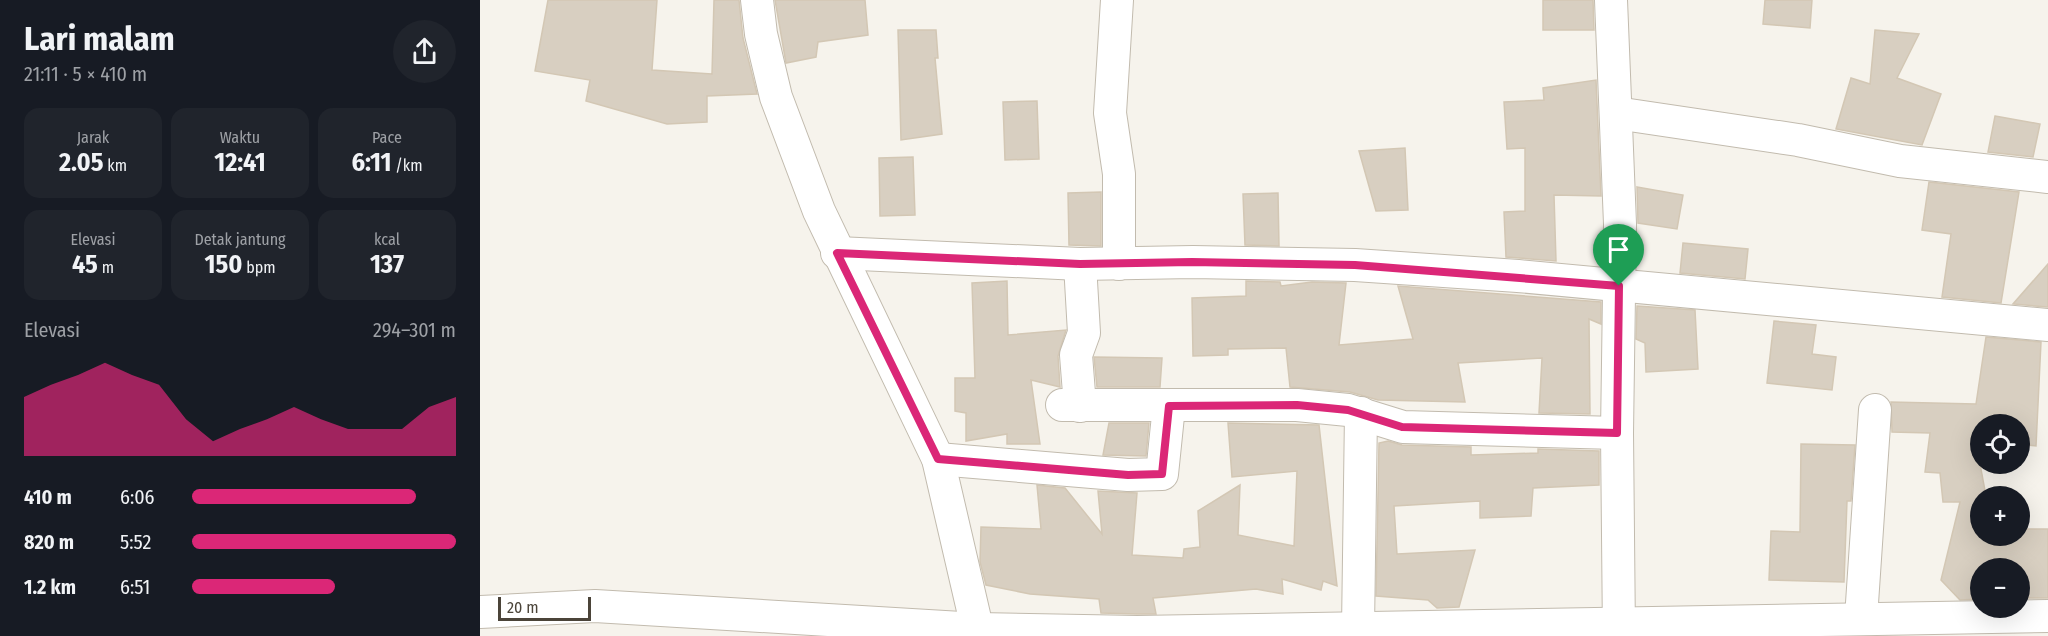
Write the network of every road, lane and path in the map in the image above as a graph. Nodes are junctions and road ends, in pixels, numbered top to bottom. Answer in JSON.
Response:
{"nodes":[{"id":1,"x":757,"y":0,"type":"edge"},
{"id":2,"x":1117,"y":0,"type":"edge"},
{"id":3,"x":1611,"y":0,"type":"edge"},
{"id":4,"x":1616,"y":113,"type":"junction"},
{"id":5,"x":2048,"y":177,"type":"edge"},
{"id":6,"x":837,"y":253,"type":"junction"},
{"id":7,"x":1080,"y":264,"type":"junction"},
{"id":8,"x":1119,"y":264,"type":"junction"},
{"id":9,"x":1619,"y":286,"type":"junction"},
{"id":10,"x":2048,"y":325,"type":"edge"},
{"id":11,"x":1169,"y":406,"type":"junction"},
{"id":12,"x":1875,"y":410,"type":"dead end"},
{"id":13,"x":1361,"y":413,"type":"junction"},
{"id":14,"x":1617,"y":433,"type":"junction"},
{"id":15,"x":938,"y":459,"type":"junction"},
{"id":16,"x":480,"y":612,"type":"edge"},
{"id":17,"x":2048,"y":616,"type":"edge"},
{"id":18,"x":1861,"y":618,"type":"junction"},
{"id":19,"x":1358,"y":629,"type":"junction"},
{"id":20,"x":1619,"y":630,"type":"edge"},
{"id":21,"x":1485,"y":631,"type":"edge"},
{"id":22,"x":978,"y":632,"type":"edge"}],
"edges":[{"from":1,"to":6,"type":"street"},
{"from":2,"to":8,"type":"street"},
{"from":3,"to":4,"type":"street"},
{"from":4,"to":5,"type":"street"},
{"from":4,"to":9,"type":"street"},
{"from":6,"to":7,"type":"street"},
{"from":6,"to":15,"type":"street"},
{"from":7,"to":8,"type":"street"},
{"from":7,"to":11,"type":"street"},
{"from":8,"to":9,"type":"street"},
{"from":9,"to":10,"type":"street"},
{"from":9,"to":14,"type":"street"},
{"from":11,"to":13,"type":"street"},
{"from":11,"to":15,"type":"street"},
{"from":12,"to":18,"type":"street"},
{"from":13,"to":14,"type":"street"},
{"from":13,"to":19,"type":"street"},
{"from":14,"to":20,"type":"street"},
{"from":15,"to":22,"type":"street"},
{"from":16,"to":22,"type":"street"},
{"from":17,"to":18,"type":"street"},
{"from":18,"to":20,"type":"street"},
{"from":19,"to":21,"type":"street"},
{"from":19,"to":22,"type":"street"},
{"from":20,"to":21,"type":"street"}]}
